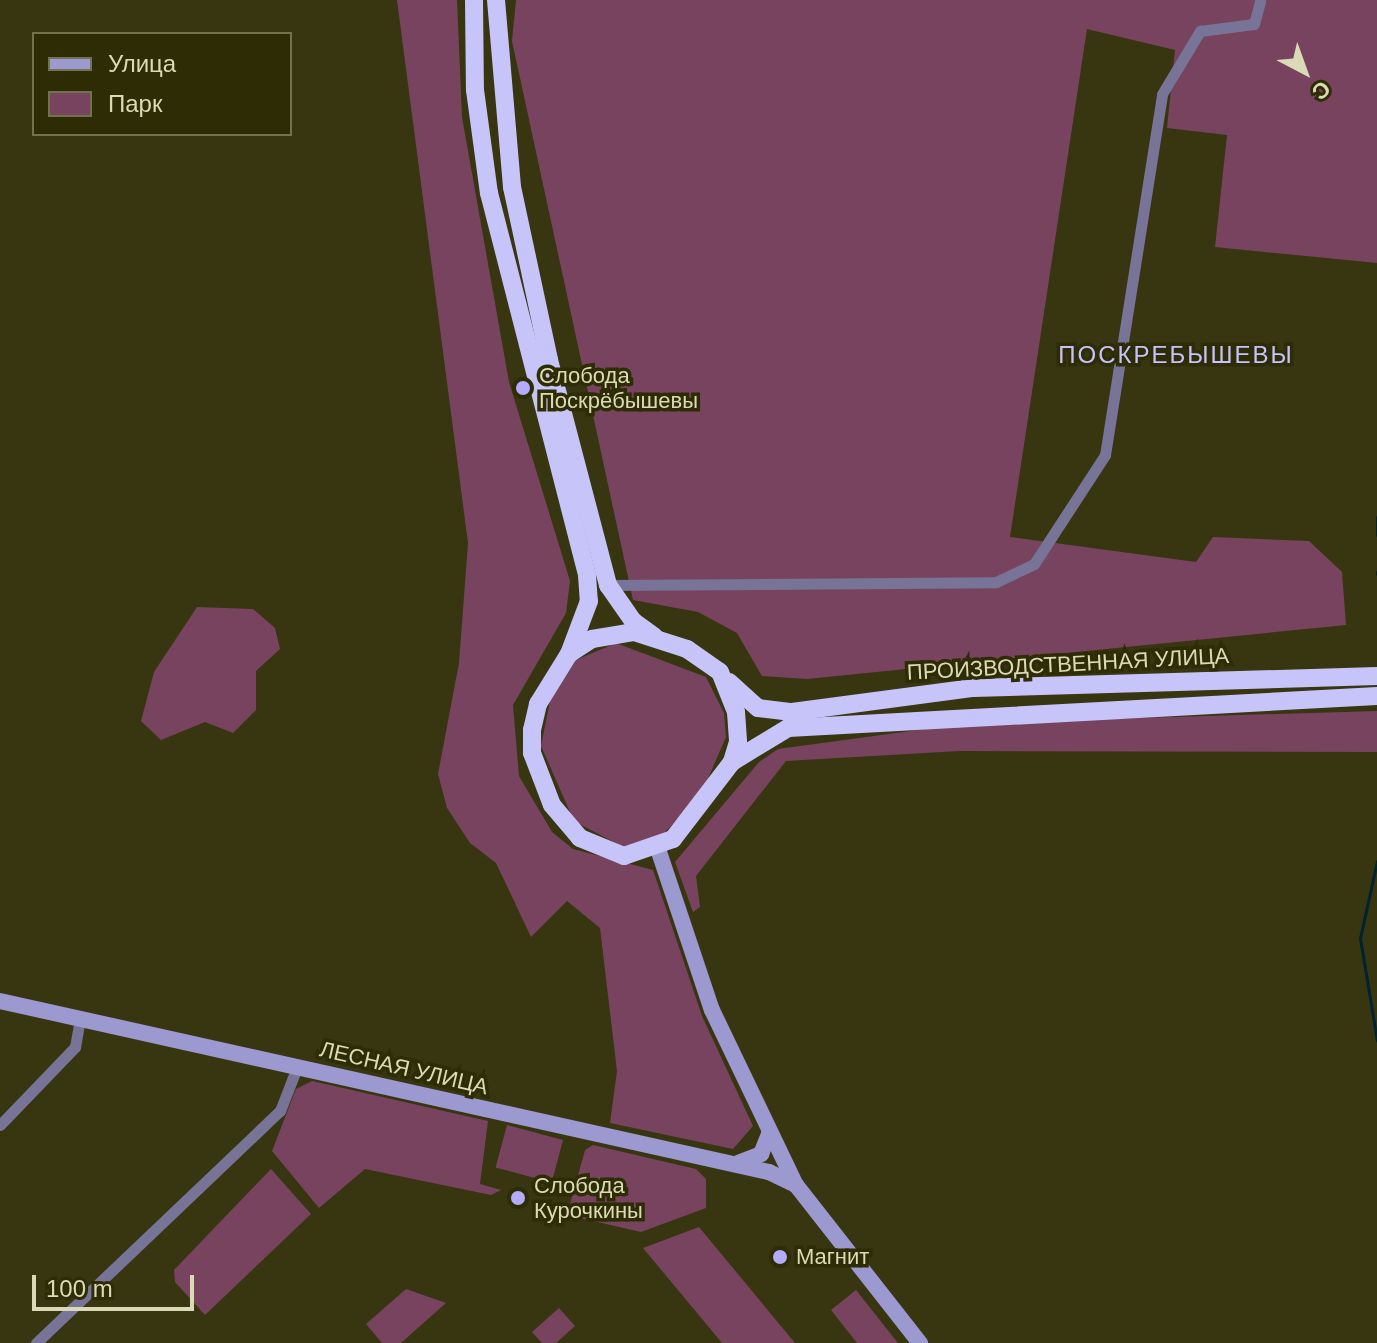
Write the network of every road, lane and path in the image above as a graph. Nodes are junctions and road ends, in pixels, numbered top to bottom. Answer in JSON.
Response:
{"nodes":[{"id":1,"x":474,"y":0,"type":"edge"},
{"id":2,"x":496,"y":0,"type":"edge"},
{"id":3,"x":1260,"y":1,"type":"edge"},
{"id":4,"x":608,"y":585,"type":"junction"},
{"id":5,"x":654,"y":636,"type":"junction"},
{"id":6,"x":569,"y":654,"type":"junction"},
{"id":7,"x":1377,"y":676,"type":"edge"},
{"id":8,"x":727,"y":680,"type":"junction"},
{"id":9,"x":1377,"y":696,"type":"edge"},
{"id":10,"x":732,"y":762,"type":"junction"},
{"id":11,"x":658,"y":849,"type":"junction"},
{"id":12,"x":0,"y":1001,"type":"edge"},
{"id":13,"x":80,"y":1020,"type":"junction"},
{"id":14,"x":297,"y":1067,"type":"junction"},
{"id":15,"x":0,"y":1125,"type":"edge"},
{"id":16,"x":769,"y":1134,"type":"junction"},
{"id":17,"x":732,"y":1164,"type":"junction"},
{"id":18,"x":796,"y":1185,"type":"junction"},
{"id":19,"x":36,"y":1343,"type":"edge"},
{"id":20,"x":920,"y":1343,"type":"edge"}],
"edges":[{"from":1,"to":6,"type":"highway"},
{"from":2,"to":4,"type":"highway"},
{"from":3,"to":4,"type":"street"},
{"from":4,"to":5,"type":"highway"},
{"from":5,"to":6,"type":"highway"},
{"from":5,"to":8,"type":"highway"},
{"from":6,"to":11,"type":"highway"},
{"from":7,"to":8,"type":"highway","name":"ПРОИЗВОДСТВЕННАЯ УЛИЦА"},
{"from":8,"to":10,"type":"highway"},
{"from":9,"to":10,"type":"highway","name":"ПРОИЗВОДСТВЕННАЯ УЛИЦА"},
{"from":10,"to":11,"type":"highway"},
{"from":11,"to":16,"type":"main road"},
{"from":12,"to":13,"type":"main road","name":"ЛЕСНАЯ УЛИЦА"},
{"from":13,"to":14,"type":"main road","name":"ЛЕСНАЯ УЛИЦА"},
{"from":13,"to":15,"type":"street"},
{"from":14,"to":17,"type":"main road","name":"ЛЕСНАЯ УЛИЦА"},
{"from":14,"to":19,"type":"street"},
{"from":16,"to":17,"type":"main road"},
{"from":16,"to":18,"type":"main road"},
{"from":17,"to":18,"type":"main road","name":"ЛЕСНАЯ УЛИЦА"},
{"from":18,"to":20,"type":"main road"}]}
